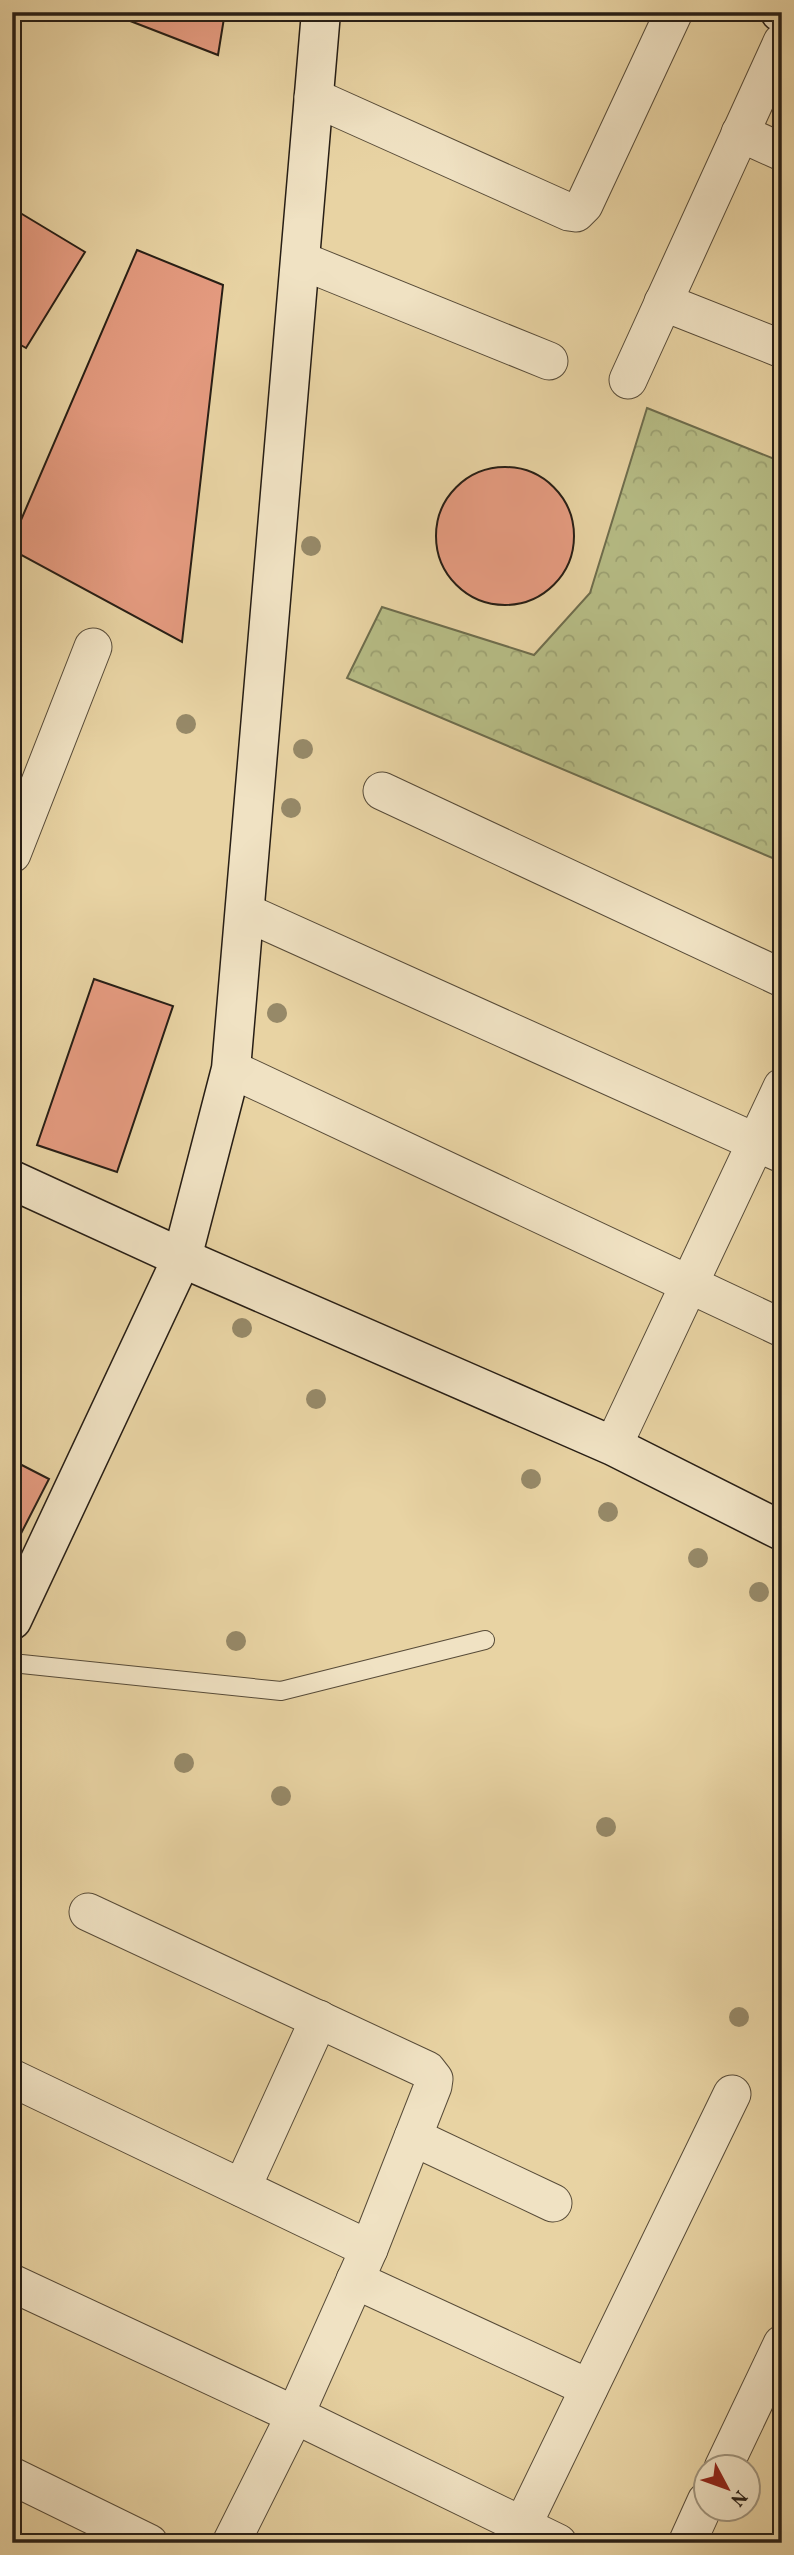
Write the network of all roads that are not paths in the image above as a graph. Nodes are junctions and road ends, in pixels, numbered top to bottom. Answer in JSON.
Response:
{"nodes":[{"id":1,"x":321,"y":12,"type":"edge"},
{"id":2,"x":674,"y":12,"type":"edge"},
{"id":3,"x":782,"y":42,"type":"edge"},
{"id":4,"x":313,"y":97,"type":"junction"},
{"id":5,"x":740,"y":133,"type":"junction"},
{"id":6,"x":782,"y":152,"type":"edge"},
{"id":7,"x":300,"y":260,"type":"junction"},
{"id":8,"x":663,"y":302,"type":"junction"},
{"id":9,"x":782,"y":349,"type":"edge"},
{"id":10,"x":549,"y":361,"type":"dead end"},
{"id":11,"x":628,"y":380,"type":"dead end"},
{"id":12,"x":93,"y":647,"type":"dead end"},
{"id":13,"x":382,"y":792,"type":"dead end"},
{"id":14,"x":12,"y":854,"type":"edge"},
{"id":15,"x":245,"y":912,"type":"junction"},
{"id":16,"x":782,"y":978,"type":"edge"},
{"id":17,"x":231,"y":1069,"type":"junction"},
{"id":18,"x":782,"y":1087,"type":"edge"},
{"id":19,"x":769,"y":1148,"type":"edge"},
{"id":20,"x":12,"y":1180,"type":"edge"},
{"id":21,"x":182,"y":1258,"type":"junction"},
{"id":22,"x":689,"y":1283,"type":"junction"},
{"id":23,"x":782,"y":1328,"type":"edge"},
{"id":24,"x":612,"y":1446,"type":"junction"},
{"id":25,"x":782,"y":1531,"type":"edge"},
{"id":26,"x":12,"y":1620,"type":"edge"},
{"id":27,"x":485,"y":1640,"type":"dead end"},
{"id":28,"x":12,"y":1663,"type":"edge"},
{"id":29,"x":88,"y":1912,"type":"dead end"},
{"id":30,"x":318,"y":2019,"type":"junction"},
{"id":31,"x":12,"y":2078,"type":"edge"},
{"id":32,"x":732,"y":2094,"type":"dead end"},
{"id":33,"x":413,"y":2137,"type":"junction"},
{"id":34,"x":242,"y":2188,"type":"junction"},
{"id":35,"x":553,"y":2203,"type":"dead end"},
{"id":36,"x":362,"y":2265,"type":"junction"},
{"id":37,"x":12,"y":2283,"type":"edge"},
{"id":38,"x":782,"y":2344,"type":"edge"},
{"id":39,"x":590,"y":2388,"type":"junction"},
{"id":40,"x":295,"y":2415,"type":"junction"},
{"id":41,"x":730,"y":2454,"type":"edge"},
{"id":42,"x":12,"y":2476,"type":"edge"},
{"id":43,"x":696,"y":2524,"type":"edge"},
{"id":44,"x":519,"y":2534,"type":"edge"},
{"id":45,"x":149,"y":2543,"type":"edge"},
{"id":46,"x":231,"y":2543,"type":"edge"},
{"id":47,"x":558,"y":2543,"type":"edge"},
{"id":48,"x":687,"y":2543,"type":"edge"}],
"edges":[{"from":1,"to":4,"type":"street"},
{"from":2,"to":4,"type":"street"},
{"from":3,"to":5,"type":"street"},
{"from":4,"to":7,"type":"street"},
{"from":5,"to":6,"type":"street"},
{"from":5,"to":8,"type":"street"},
{"from":7,"to":10,"type":"street"},
{"from":7,"to":15,"type":"street"},
{"from":8,"to":9,"type":"street"},
{"from":8,"to":11,"type":"street"},
{"from":12,"to":14,"type":"street"},
{"from":13,"to":16,"type":"street"},
{"from":15,"to":17,"type":"street"},
{"from":15,"to":19,"type":"street"},
{"from":17,"to":21,"type":"street"},
{"from":17,"to":22,"type":"street"},
{"from":18,"to":19,"type":"street"},
{"from":19,"to":22,"type":"street"},
{"from":20,"to":21,"type":"street"},
{"from":21,"to":24,"type":"street"},
{"from":21,"to":26,"type":"street"},
{"from":22,"to":23,"type":"street"},
{"from":22,"to":24,"type":"street"},
{"from":24,"to":25,"type":"street"},
{"from":27,"to":28,"type":"lane"},
{"from":29,"to":30,"type":"street"},
{"from":30,"to":33,"type":"street"},
{"from":30,"to":34,"type":"street"},
{"from":31,"to":34,"type":"street"},
{"from":32,"to":39,"type":"street"},
{"from":33,"to":35,"type":"street"},
{"from":33,"to":36,"type":"street"},
{"from":34,"to":36,"type":"street"},
{"from":36,"to":39,"type":"street"},
{"from":36,"to":40,"type":"street"},
{"from":37,"to":40,"type":"street"},
{"from":38,"to":41,"type":"street"},
{"from":39,"to":44,"type":"street"},
{"from":40,"to":44,"type":"street"},
{"from":40,"to":46,"type":"street"},
{"from":42,"to":45,"type":"street"},
{"from":43,"to":48,"type":"street"},
{"from":44,"to":47,"type":"street"}]}
